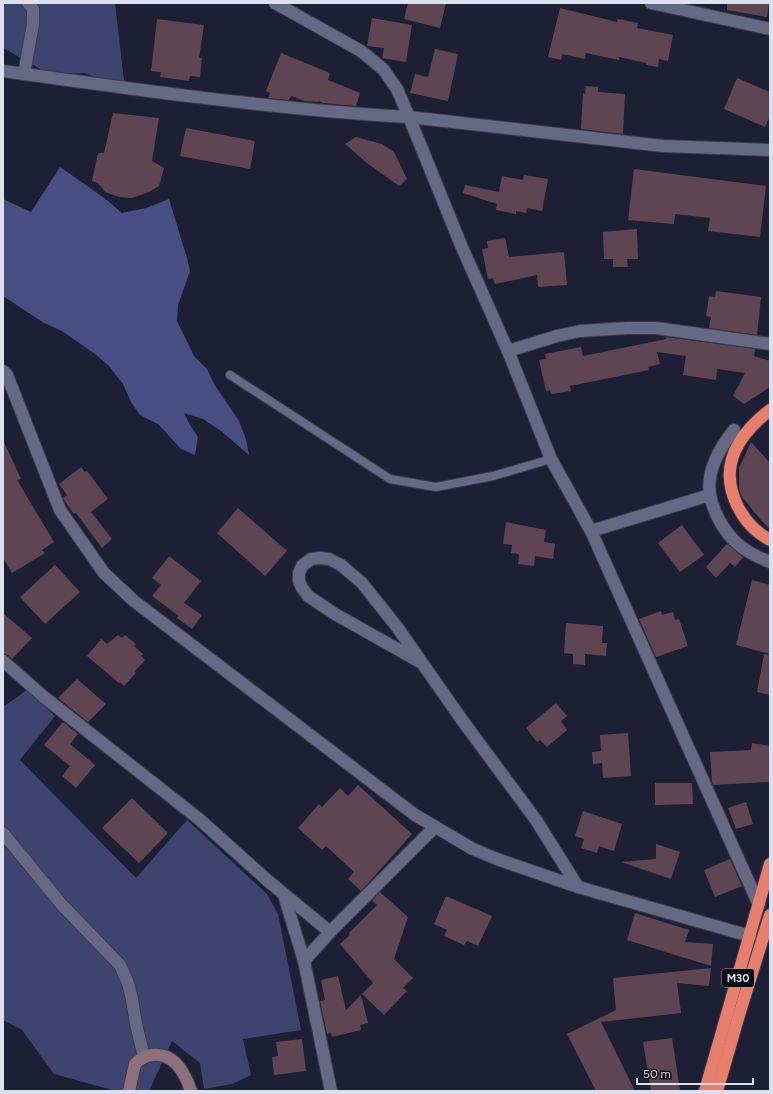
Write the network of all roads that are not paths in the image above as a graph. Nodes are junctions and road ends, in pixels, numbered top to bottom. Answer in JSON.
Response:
{"nodes":[{"id":1,"x":28,"y":3,"type":"edge"},
{"id":2,"x":275,"y":3,"type":"edge"},
{"id":3,"x":651,"y":3,"type":"edge"},
{"id":4,"x":770,"y":29,"type":"edge"},
{"id":5,"x":3,"y":71,"type":"edge"},
{"id":6,"x":24,"y":74,"type":"junction"},
{"id":7,"x":410,"y":117,"type":"junction"},
{"id":8,"x":770,"y":150,"type":"edge"},
{"id":9,"x":770,"y":344,"type":"edge"},
{"id":10,"x":508,"y":351,"type":"junction"},
{"id":11,"x":3,"y":371,"type":"edge"},
{"id":12,"x":230,"y":375,"type":"dead end"},
{"id":13,"x":770,"y":410,"type":"edge"},
{"id":14,"x":734,"y":430,"type":"dead end"},
{"id":15,"x":552,"y":459,"type":"junction"},
{"id":16,"x":710,"y":495,"type":"junction"},
{"id":17,"x":590,"y":531,"type":"junction"},
{"id":18,"x":770,"y":540,"type":"edge"},
{"id":19,"x":770,"y":562,"type":"edge"},
{"id":20,"x":3,"y":660,"type":"edge"},
{"id":21,"x":422,"y":663,"type":"junction"},
{"id":22,"x":435,"y":827,"type":"junction"},
{"id":23,"x":3,"y":833,"type":"edge"},
{"id":24,"x":770,"y":864,"type":"edge"},
{"id":25,"x":578,"y":887,"type":"junction"},
{"id":26,"x":284,"y":895,"type":"junction"},
{"id":27,"x":759,"y":905,"type":"junction"},
{"id":28,"x":770,"y":915,"type":"edge"},
{"id":29,"x":330,"y":932,"type":"junction"},
{"id":30,"x":750,"y":936,"type":"junction"},
{"id":31,"x":304,"y":961,"type":"junction"},
{"id":32,"x":144,"y":1057,"type":"junction"},
{"id":33,"x":129,"y":1091,"type":"edge"},
{"id":34,"x":191,"y":1091,"type":"edge"},
{"id":35,"x":331,"y":1091,"type":"edge"},
{"id":36,"x":705,"y":1091,"type":"edge"},
{"id":37,"x":717,"y":1091,"type":"edge"}],
"edges":[{"from":1,"to":6,"type":"street"},
{"from":2,"to":7,"type":"street"},
{"from":3,"to":4,"type":"street"},
{"from":5,"to":6,"type":"street"},
{"from":6,"to":7,"type":"street"},
{"from":7,"to":8,"type":"street"},
{"from":7,"to":10,"type":"street"},
{"from":9,"to":10,"type":"street"},
{"from":10,"to":15,"type":"street"},
{"from":11,"to":22,"type":"street"},
{"from":12,"to":15,"type":"lane"},
{"from":13,"to":18,"type":"highway"},
{"from":14,"to":16,"type":"street"},
{"from":15,"to":17,"type":"street"},
{"from":16,"to":17,"type":"street"},
{"from":16,"to":19,"type":"street"},
{"from":17,"to":27,"type":"street"},
{"from":20,"to":26,"type":"street"},
{"from":21,"to":21,"type":"street"},
{"from":21,"to":25,"type":"street"},
{"from":22,"to":25,"type":"street"},
{"from":22,"to":29,"type":"street"},
{"from":23,"to":32,"type":"street"},
{"from":24,"to":27,"type":"highway","number":"M30"},
{"from":25,"to":30,"type":"street"},
{"from":26,"to":29,"type":"street"},
{"from":26,"to":31,"type":"street"},
{"from":27,"to":30,"type":"highway","number":"M30"},
{"from":28,"to":37,"type":"highway","number":"M30"},
{"from":29,"to":31,"type":"street"},
{"from":30,"to":36,"type":"highway","number":"M30"},
{"from":31,"to":35,"type":"street"},
{"from":32,"to":33,"type":"street"},
{"from":32,"to":34,"type":"street"}]}
